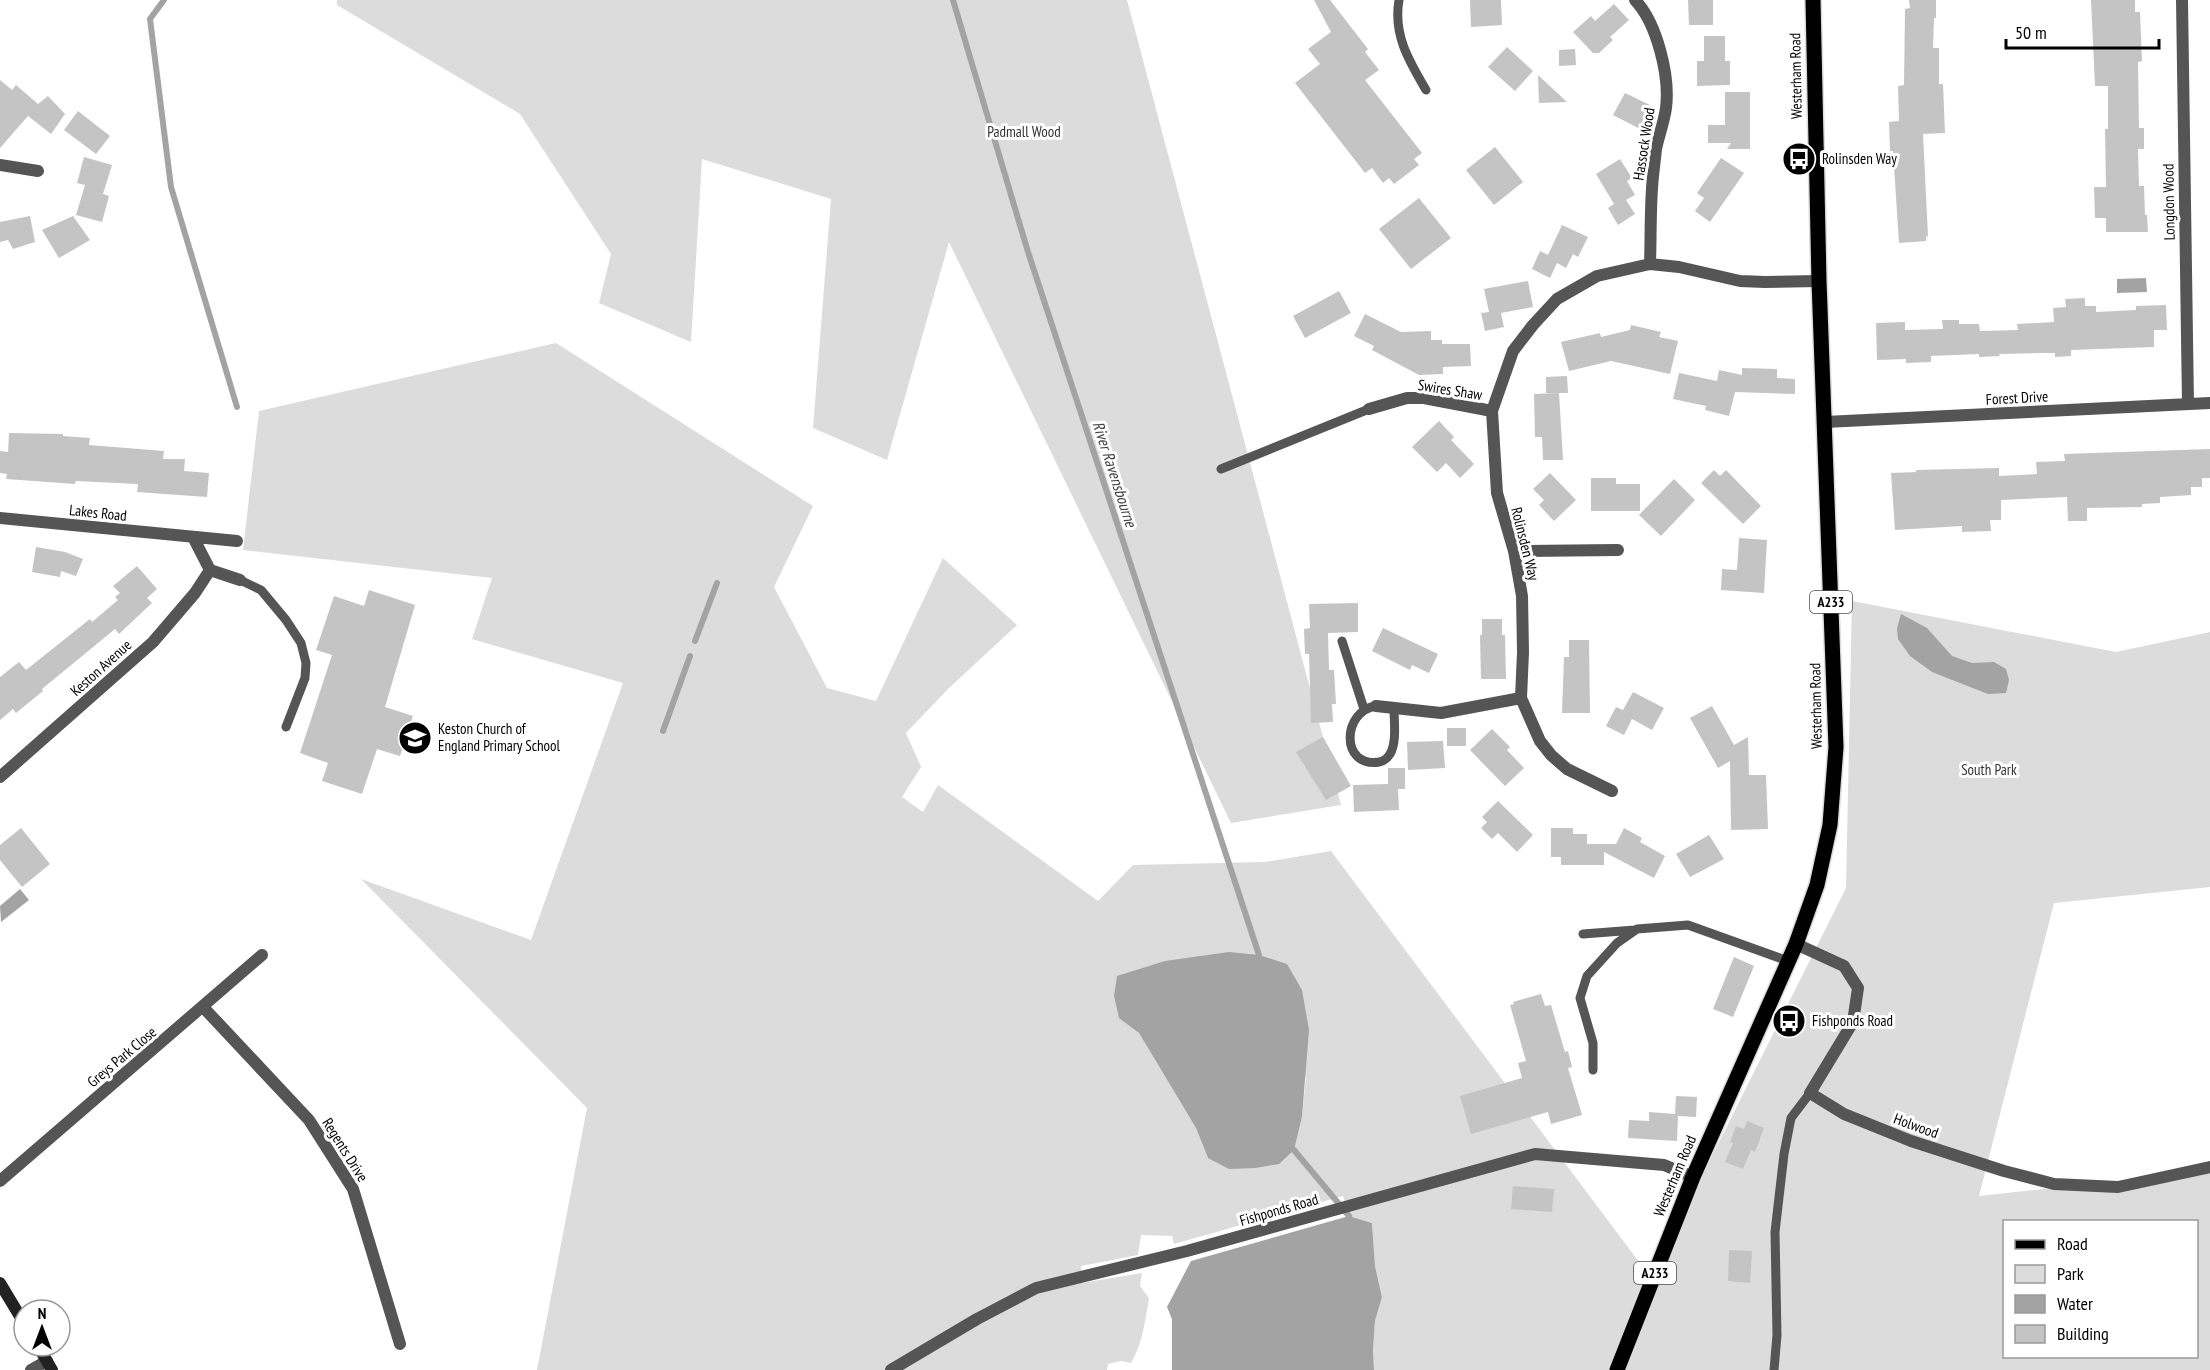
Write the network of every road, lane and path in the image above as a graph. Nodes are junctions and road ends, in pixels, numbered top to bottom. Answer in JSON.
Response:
{"nodes":[{"id":1,"x":1399,"y":0,"type":"edge"},
{"id":2,"x":1635,"y":0,"type":"edge"},
{"id":3,"x":1813,"y":0,"type":"edge"},
{"id":4,"x":2182,"y":0,"type":"edge"},
{"id":5,"x":1426,"y":90,"type":"dead end"},
{"id":6,"x":0,"y":165,"type":"edge"},
{"id":7,"x":38,"y":171,"type":"dead end"},
{"id":8,"x":1650,"y":264,"type":"junction"},
{"id":9,"x":1819,"y":281,"type":"junction"},
{"id":10,"x":2210,"y":403,"type":"edge"},
{"id":11,"x":2188,"y":404,"type":"junction"},
{"id":12,"x":1369,"y":410,"type":"joint"},
{"id":13,"x":1492,"y":411,"type":"junction"},
{"id":14,"x":1825,"y":422,"type":"junction"},
{"id":15,"x":1221,"y":469,"type":"dead end"},
{"id":16,"x":0,"y":518,"type":"edge"},
{"id":17,"x":193,"y":537,"type":"junction"},
{"id":18,"x":237,"y":541,"type":"dead end"},
{"id":19,"x":1618,"y":550,"type":"dead end"},
{"id":20,"x":1514,"y":551,"type":"junction"},
{"id":21,"x":210,"y":570,"type":"junction"},
{"id":22,"x":240,"y":580,"type":"joint"},
{"id":23,"x":1342,"y":641,"type":"dead end"},
{"id":24,"x":1521,"y":698,"type":"junction"},
{"id":25,"x":1370,"y":707,"type":"junction"},
{"id":26,"x":1394,"y":708,"type":"junction"},
{"id":27,"x":286,"y":727,"type":"dead end"},
{"id":28,"x":0,"y":777,"type":"edge"},
{"id":29,"x":1612,"y":791,"type":"dead end"},
{"id":30,"x":1637,"y":929,"type":"junction"},
{"id":31,"x":1583,"y":934,"type":"dead end"},
{"id":32,"x":1796,"y":944,"type":"junction"},
{"id":33,"x":262,"y":955,"type":"dead end"},
{"id":34,"x":1788,"y":960,"type":"junction"},
{"id":35,"x":203,"y":1007,"type":"junction"},
{"id":36,"x":1593,"y":1070,"type":"dead end"},
{"id":37,"x":1810,"y":1093,"type":"junction"},
{"id":38,"x":2210,"y":1167,"type":"edge"},
{"id":39,"x":1693,"y":1177,"type":"junction"},
{"id":40,"x":0,"y":1181,"type":"edge"},
{"id":41,"x":0,"y":1283,"type":"edge"},
{"id":42,"x":12,"y":1303,"type":"edge"},
{"id":43,"x":400,"y":1344,"type":"dead end"},
{"id":44,"x":49,"y":1366,"type":"edge"},
{"id":45,"x":31,"y":1370,"type":"edge"},
{"id":46,"x":891,"y":1370,"type":"edge"},
{"id":47,"x":1617,"y":1370,"type":"edge"},
{"id":48,"x":1774,"y":1370,"type":"edge"}],
"edges":[{"from":1,"to":5,"type":"lane"},
{"from":2,"to":8,"type":"street","name":"Hassock Wood"},
{"from":3,"to":9,"type":"main road","name":"Westerham Road","number":"A233"},
{"from":4,"to":11,"type":"street","name":"Longdon Wood"},
{"from":6,"to":7,"type":"street"},
{"from":8,"to":9,"type":"street","name":"Rolinsden Way"},
{"from":8,"to":13,"type":"street","name":"Rolinsden Way"},
{"from":9,"to":14,"type":"main road","name":"Westerham Road","number":"A233"},
{"from":10,"to":11,"type":"street","name":"Forest Drive"},
{"from":11,"to":14,"type":"street","name":"Forest Drive"},
{"from":12,"to":13,"type":"street","name":"Swires Shaw"},
{"from":12,"to":15,"type":"lane"},
{"from":13,"to":20,"type":"street","name":"Rolinsden Way"},
{"from":14,"to":32,"type":"main road","name":"Westerham Road","number":"A233"},
{"from":16,"to":17,"type":"street","name":"Lakes Road"},
{"from":17,"to":18,"type":"street","name":"Lakes Road"},
{"from":17,"to":21,"type":"street"},
{"from":19,"to":20,"type":"street"},
{"from":20,"to":24,"type":"street","name":"Rolinsden Way"},
{"from":21,"to":22,"type":"street"},
{"from":21,"to":28,"type":"street","name":"Keston Avenue"},
{"from":22,"to":27,"type":"lane"},
{"from":23,"to":25,"type":"lane"},
{"from":24,"to":26,"type":"street"},
{"from":24,"to":29,"type":"street","name":"Rolinsden Way"},
{"from":25,"to":26,"type":"street"},
{"from":25,"to":26,"type":"lane"},
{"from":30,"to":31,"type":"lane"},
{"from":30,"to":34,"type":"lane"},
{"from":30,"to":36,"type":"lane"},
{"from":32,"to":34,"type":"main road","name":"Westerham Road","number":"A233"},
{"from":32,"to":37,"type":"street"},
{"from":33,"to":35,"type":"street","name":"Greys Park Close"},
{"from":34,"to":39,"type":"main road","name":"Westerham Road","number":"A233"},
{"from":35,"to":40,"type":"street","name":"Greys Park Close"},
{"from":35,"to":43,"type":"street","name":"Regents Drive"},
{"from":37,"to":38,"type":"street","name":"Holwood"},
{"from":37,"to":48,"type":"lane"},
{"from":39,"to":46,"type":"street","name":"Fishponds Road"},
{"from":39,"to":47,"type":"main road","name":"Westerham Road","number":"A233"},
{"from":41,"to":42,"type":"main road"},
{"from":44,"to":45,"type":"street"}]}
